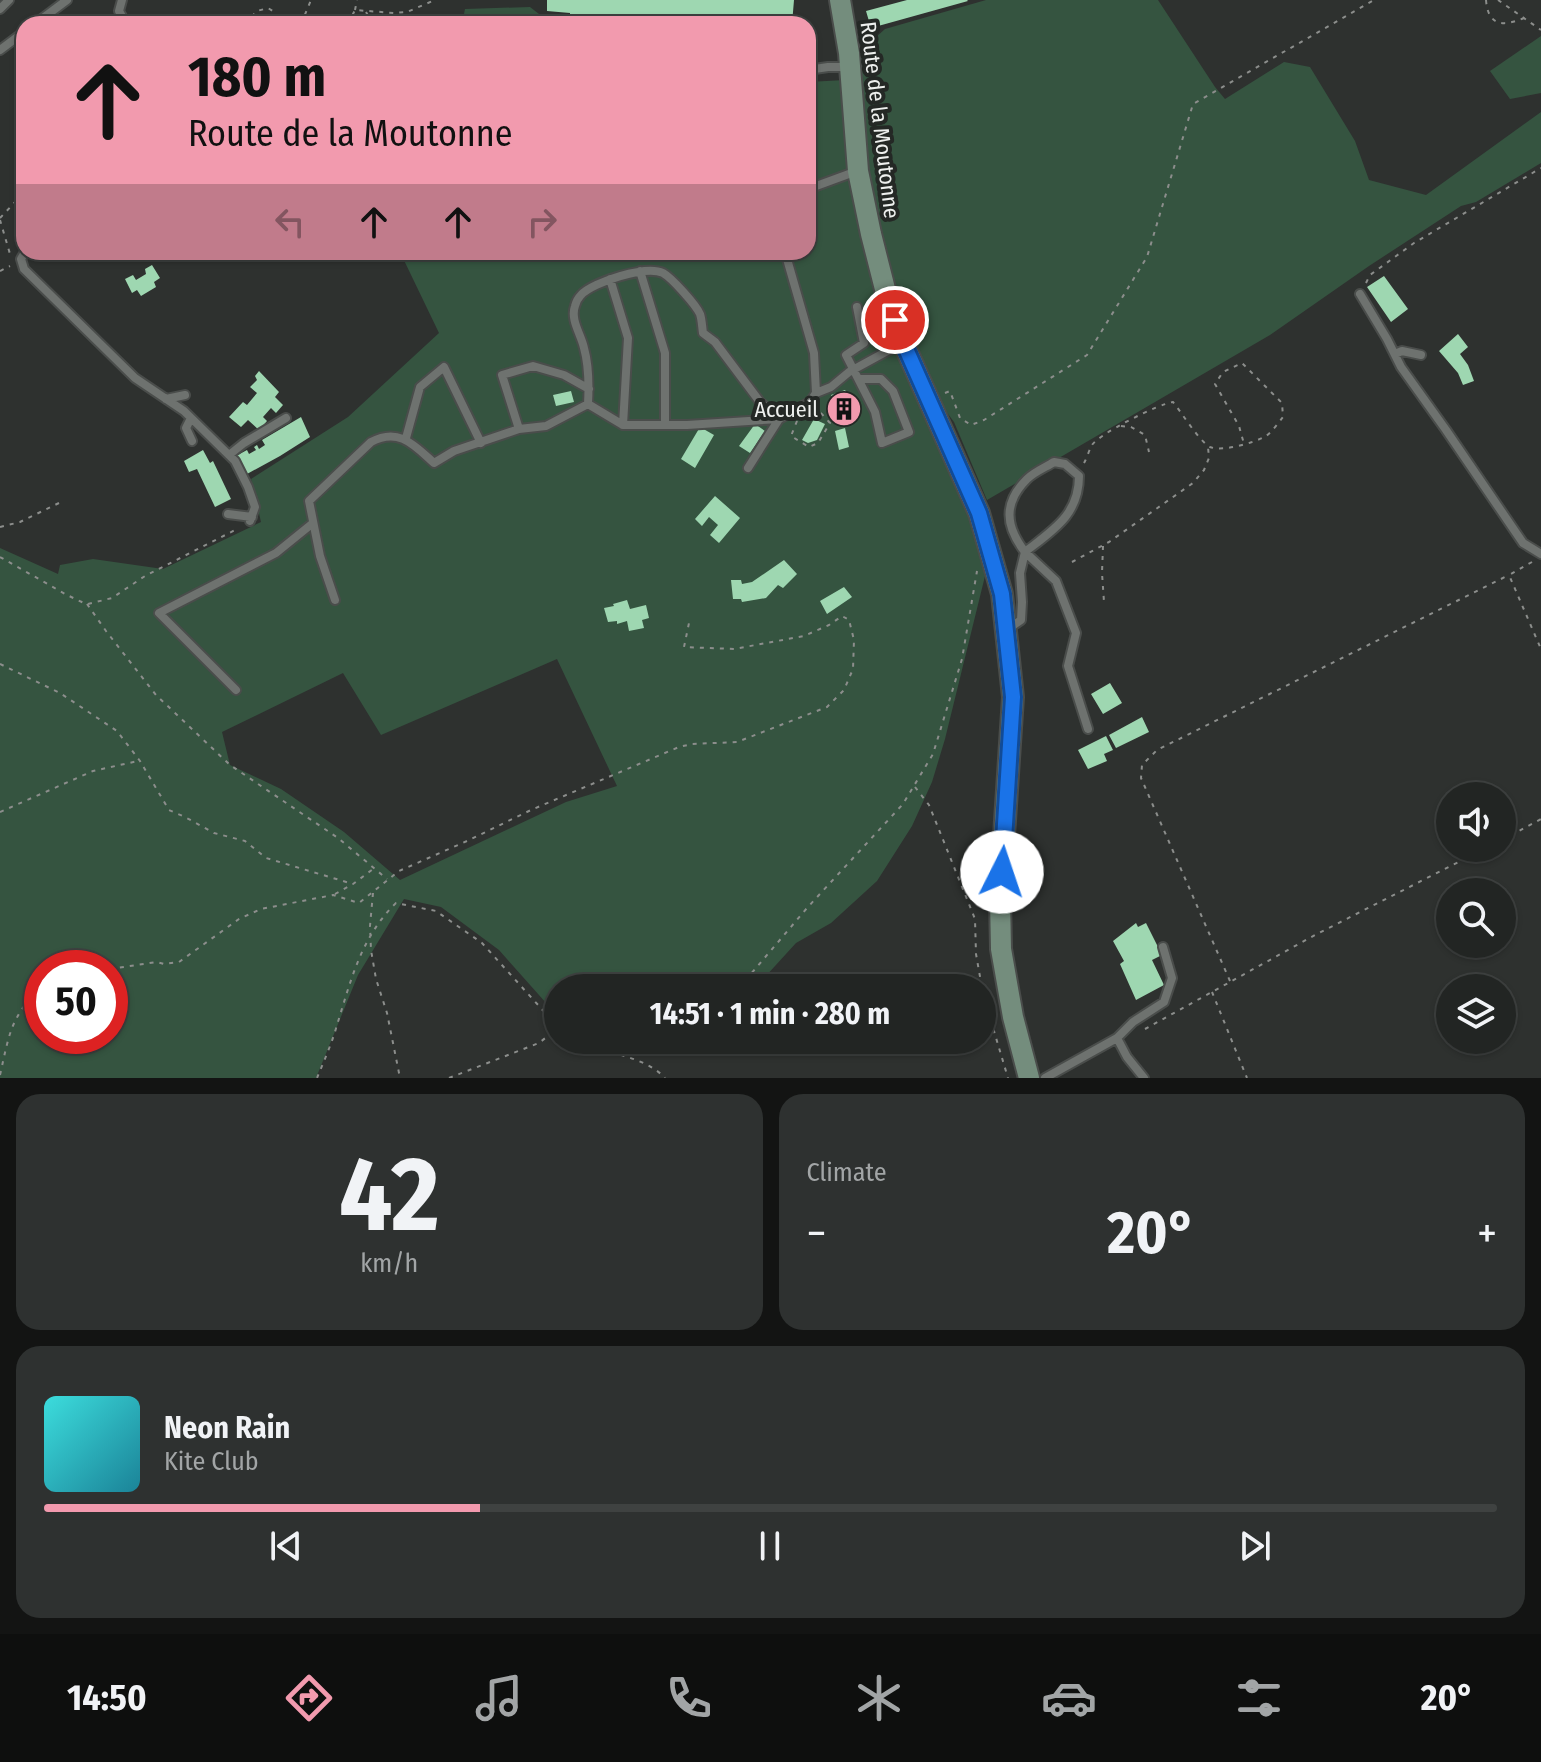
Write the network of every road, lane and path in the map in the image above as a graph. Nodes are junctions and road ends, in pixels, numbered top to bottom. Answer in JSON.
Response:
{"nodes":[{"id":1,"x":9,"y":0,"type":"edge"},
{"id":2,"x":67,"y":0,"type":"edge"},
{"id":3,"x":357,"y":0,"type":"edge"},
{"id":4,"x":435,"y":0,"type":"edge"},
{"id":5,"x":840,"y":0,"type":"edge"},
{"id":6,"x":1374,"y":0,"type":"edge"},
{"id":7,"x":1486,"y":0,"type":"edge"},
{"id":8,"x":1498,"y":0,"type":"edge"},
{"id":9,"x":0,"y":9,"type":"edge"},
{"id":10,"x":355,"y":10,"type":"junction"},
{"id":11,"x":365,"y":11,"type":"junction"},
{"id":12,"x":46,"y":16,"type":"edge"},
{"id":13,"x":252,"y":16,"type":"edge"},
{"id":14,"x":277,"y":16,"type":"edge"},
{"id":15,"x":352,"y":16,"type":"edge"},
{"id":16,"x":368,"y":16,"type":"edge"},
{"id":17,"x":1524,"y":18,"type":"junction"},
{"id":18,"x":1541,"y":30,"type":"edge"},
{"id":19,"x":16,"y":38,"type":"edge"},
{"id":20,"x":12,"y":41,"type":"junction"},
{"id":21,"x":0,"y":43,"type":"edge"},
{"id":22,"x":0,"y":50,"type":"edge"},
{"id":23,"x":850,"y":67,"type":"junction"},
{"id":24,"x":816,"y":69,"type":"edge"},
{"id":25,"x":1541,"y":168,"type":"edge"},
{"id":26,"x":858,"y":171,"type":"junction"},
{"id":27,"x":816,"y":186,"type":"edge"},
{"id":28,"x":16,"y":201,"type":"edge"},
{"id":29,"x":0,"y":219,"type":"edge"},
{"id":30,"x":21,"y":260,"type":"edge"},
{"id":31,"x":787,"y":260,"type":"edge"},
{"id":32,"x":15,"y":264,"type":"dead end"},
{"id":33,"x":640,"y":271,"type":"junction"},
{"id":34,"x":610,"y":279,"type":"junction"},
{"id":35,"x":1360,"y":294,"type":"joint"},
{"id":36,"x":857,"y":307,"type":"dead end"},
{"id":37,"x":903,"y":342,"type":"junction"},
{"id":38,"x":1395,"y":354,"type":"junction"},
{"id":39,"x":1421,"y":355,"type":"dead end"},
{"id":40,"x":852,"y":370,"type":"junction"},
{"id":41,"x":859,"y":379,"type":"dead end"},
{"id":42,"x":589,"y":389,"type":"junction"},
{"id":43,"x":816,"y":393,"type":"junction"},
{"id":44,"x":185,"y":395,"type":"dead end"},
{"id":45,"x":166,"y":399,"type":"junction"},
{"id":46,"x":810,"y":402,"type":"junction"},
{"id":47,"x":588,"y":404,"type":"junction"},
{"id":48,"x":931,"y":405,"type":"junction"},
{"id":49,"x":191,"y":418,"type":"junction"},
{"id":50,"x":286,"y":418,"type":"dead end"},
{"id":51,"x":779,"y":419,"type":"junction"},
{"id":52,"x":665,"y":424,"type":"junction"},
{"id":53,"x":623,"y":425,"type":"junction"},
{"id":54,"x":1120,"y":426,"type":"junction"},
{"id":55,"x":519,"y":429,"type":"junction"},
{"id":56,"x":791,"y":436,"type":"dead end"},
{"id":57,"x":406,"y":438,"type":"junction"},
{"id":58,"x":192,"y":441,"type":"dead end"},
{"id":59,"x":481,"y":443,"type":"junction"},
{"id":60,"x":1244,"y":444,"type":"junction"},
{"id":61,"x":1208,"y":446,"type":"junction"},
{"id":62,"x":1149,"y":452,"type":"dead end"},
{"id":63,"x":229,"y":455,"type":"junction"},
{"id":64,"x":748,"y":468,"type":"dead end"},
{"id":65,"x":1079,"y":476,"type":"junction"},
{"id":66,"x":61,"y":502,"type":"dead end"},
{"id":67,"x":228,"y":514,"type":"dead end"},
{"id":68,"x":251,"y":519,"type":"junction"},
{"id":69,"x":313,"y":523,"type":"junction"},
{"id":70,"x":0,"y":527,"type":"edge"},
{"id":71,"x":1103,"y":545,"type":"junction"},
{"id":72,"x":1025,"y":552,"type":"junction"},
{"id":73,"x":1541,"y":555,"type":"edge"},
{"id":74,"x":0,"y":557,"type":"edge"},
{"id":75,"x":1072,"y":562,"type":"dead end"},
{"id":76,"x":976,"y":573,"type":"dead end"},
{"id":77,"x":1509,"y":575,"type":"junction"},
{"id":78,"x":335,"y":600,"type":"dead end"},
{"id":79,"x":1104,"y":602,"type":"dead end"},
{"id":80,"x":87,"y":604,"type":"junction"},
{"id":81,"x":689,"y":623,"type":"dead end"},
{"id":82,"x":1006,"y":630,"type":"junction"},
{"id":83,"x":1541,"y":649,"type":"edge"},
{"id":84,"x":0,"y":664,"type":"edge"},
{"id":85,"x":236,"y":690,"type":"dead end"},
{"id":86,"x":1088,"y":729,"type":"dead end"},
{"id":87,"x":140,"y":761,"type":"junction"},
{"id":88,"x":914,"y":786,"type":"junction"},
{"id":89,"x":0,"y":812,"type":"edge"},
{"id":90,"x":1541,"y":819,"type":"edge"},
{"id":91,"x":1516,"y":832,"type":"edge"},
{"id":92,"x":1458,"y":862,"type":"edge"},
{"id":93,"x":374,"y":868,"type":"junction"},
{"id":94,"x":388,"y":880,"type":"junction"},
{"id":95,"x":353,"y":884,"type":"junction"},
{"id":96,"x":373,"y":892,"type":"junction"},
{"id":97,"x":333,"y":895,"type":"junction"},
{"id":98,"x":370,"y":935,"type":"junction"},
{"id":99,"x":1163,"y":947,"type":"dead end"},
{"id":100,"x":128,"y":966,"type":"edge"},
{"id":101,"x":751,"y":974,"type":"edge"},
{"id":102,"x":979,"y":974,"type":"edge"},
{"id":103,"x":1230,"y":981,"type":"junction"},
{"id":104,"x":1212,"y":991,"type":"junction"},
{"id":105,"x":24,"y":1006,"type":"edge"},
{"id":106,"x":544,"y":1012,"type":"edge"},
{"id":107,"x":1143,"y":1030,"type":"dead end"},
{"id":108,"x":996,"y":1037,"type":"edge"},
{"id":109,"x":1117,"y":1038,"type":"junction"},
{"id":110,"x":544,"y":1039,"type":"edge"},
{"id":111,"x":617,"y":1054,"type":"edge"},
{"id":112,"x":0,"y":1075,"type":"edge"},
{"id":113,"x":317,"y":1078,"type":"edge"},
{"id":114,"x":400,"y":1078,"type":"edge"},
{"id":115,"x":449,"y":1078,"type":"edge"},
{"id":116,"x":665,"y":1078,"type":"edge"},
{"id":117,"x":1008,"y":1078,"type":"edge"},
{"id":118,"x":1029,"y":1078,"type":"edge"},
{"id":119,"x":1045,"y":1078,"type":"edge"},
{"id":120,"x":1144,"y":1078,"type":"edge"},
{"id":121,"x":1247,"y":1078,"type":"edge"}],
"edges":[{"from":1,"to":9,"type":"lane"},
{"from":2,"to":12,"type":"lane"},
{"from":3,"to":10,"type":"path"},
{"from":4,"to":11,"type":"path"},
{"from":5,"to":23,"type":"main road","name":"Route de la Moutonne"},
{"from":6,"to":48,"type":"path"},
{"from":7,"to":17,"type":"path"},
{"from":8,"to":17,"type":"path"},
{"from":10,"to":11,"type":"path"},
{"from":10,"to":15,"type":"path"},
{"from":11,"to":16,"type":"path"},
{"from":13,"to":14,"type":"path"},
{"from":17,"to":18,"type":"path"},
{"from":19,"to":20,"type":"lane"},
{"from":20,"to":21,"type":"lane"},
{"from":20,"to":22,"type":"lane"},
{"from":23,"to":24,"type":"lane"},
{"from":23,"to":26,"type":"main road","name":"Route de la Moutonne"},
{"from":25,"to":35,"type":"path"},
{"from":26,"to":27,"type":"lane"},
{"from":26,"to":37,"type":"main road","name":"Route de la Moutonne"},
{"from":28,"to":29,"type":"path"},
{"from":29,"to":32,"type":"path"},
{"from":30,"to":45,"type":"lane"},
{"from":31,"to":43,"type":"lane"},
{"from":33,"to":34,"type":"lane"},
{"from":33,"to":51,"type":"lane"},
{"from":33,"to":52,"type":"lane"},
{"from":34,"to":42,"type":"lane"},
{"from":34,"to":53,"type":"lane"},
{"from":35,"to":38,"type":"lane"},
{"from":36,"to":40,"type":"lane"},
{"from":37,"to":40,"type":"lane"},
{"from":37,"to":48,"type":"main road","name":"Route de la Moutonne"},
{"from":38,"to":39,"type":"lane"},
{"from":38,"to":73,"type":"lane"},
{"from":40,"to":41,"type":"lane"},
{"from":40,"to":43,"type":"lane"},
{"from":42,"to":47,"type":"lane"},
{"from":42,"to":55,"type":"lane"},
{"from":43,"to":46,"type":"lane"},
{"from":44,"to":45,"type":"lane"},
{"from":45,"to":49,"type":"lane"},
{"from":46,"to":51,"type":"lane"},
{"from":46,"to":56,"type":"path"},
{"from":47,"to":53,"type":"lane"},
{"from":47,"to":55,"type":"lane"},
{"from":48,"to":82,"type":"main road","name":"Route de la Moutonne"},
{"from":49,"to":58,"type":"lane"},
{"from":49,"to":63,"type":"lane"},
{"from":50,"to":63,"type":"lane"},
{"from":51,"to":52,"type":"lane"},
{"from":51,"to":64,"type":"lane"},
{"from":52,"to":53,"type":"lane"},
{"from":54,"to":61,"type":"path"},
{"from":54,"to":62,"type":"path"},
{"from":54,"to":65,"type":"path"},
{"from":55,"to":59,"type":"lane"},
{"from":57,"to":59,"type":"lane"},
{"from":57,"to":59,"type":"lane"},
{"from":57,"to":69,"type":"lane"},
{"from":60,"to":60,"type":"path"},
{"from":60,"to":61,"type":"path"},
{"from":61,"to":71,"type":"path"},
{"from":63,"to":68,"type":"lane"},
{"from":65,"to":72,"type":"lane"},
{"from":65,"to":72,"type":"lane"},
{"from":66,"to":70,"type":"path"},
{"from":67,"to":68,"type":"lane"},
{"from":68,"to":80,"type":"path"},
{"from":69,"to":78,"type":"lane"},
{"from":69,"to":85,"type":"lane"},
{"from":71,"to":75,"type":"path"},
{"from":71,"to":79,"type":"path"},
{"from":72,"to":82,"type":"lane"},
{"from":72,"to":86,"type":"lane"},
{"from":73,"to":77,"type":"path"},
{"from":74,"to":80,"type":"path"},
{"from":76,"to":88,"type":"path"},
{"from":77,"to":83,"type":"path"},
{"from":77,"to":103,"type":"path"},
{"from":80,"to":93,"type":"path"},
{"from":81,"to":94,"type":"path"},
{"from":82,"to":118,"type":"main road","name":"Route de la Moutonne"},
{"from":84,"to":87,"type":"path"},
{"from":87,"to":89,"type":"path"},
{"from":87,"to":95,"type":"path"},
{"from":88,"to":101,"type":"path"},
{"from":88,"to":102,"type":"path"},
{"from":90,"to":91,"type":"path"},
{"from":92,"to":103,"type":"path"},
{"from":93,"to":94,"type":"path"},
{"from":93,"to":95,"type":"path"},
{"from":94,"to":96,"type":"path"},
{"from":95,"to":97,"type":"path"},
{"from":96,"to":97,"type":"path"},
{"from":96,"to":98,"type":"path"},
{"from":97,"to":100,"type":"path"},
{"from":98,"to":106,"type":"path"},
{"from":98,"to":113,"type":"path"},
{"from":98,"to":114,"type":"path"},
{"from":99,"to":109,"type":"lane"},
{"from":103,"to":104,"type":"path"},
{"from":104,"to":107,"type":"path"},
{"from":104,"to":121,"type":"path"},
{"from":105,"to":112,"type":"path"},
{"from":108,"to":117,"type":"path"},
{"from":109,"to":119,"type":"lane"},
{"from":109,"to":120,"type":"lane"},
{"from":110,"to":115,"type":"path"},
{"from":111,"to":116,"type":"path"}]}
